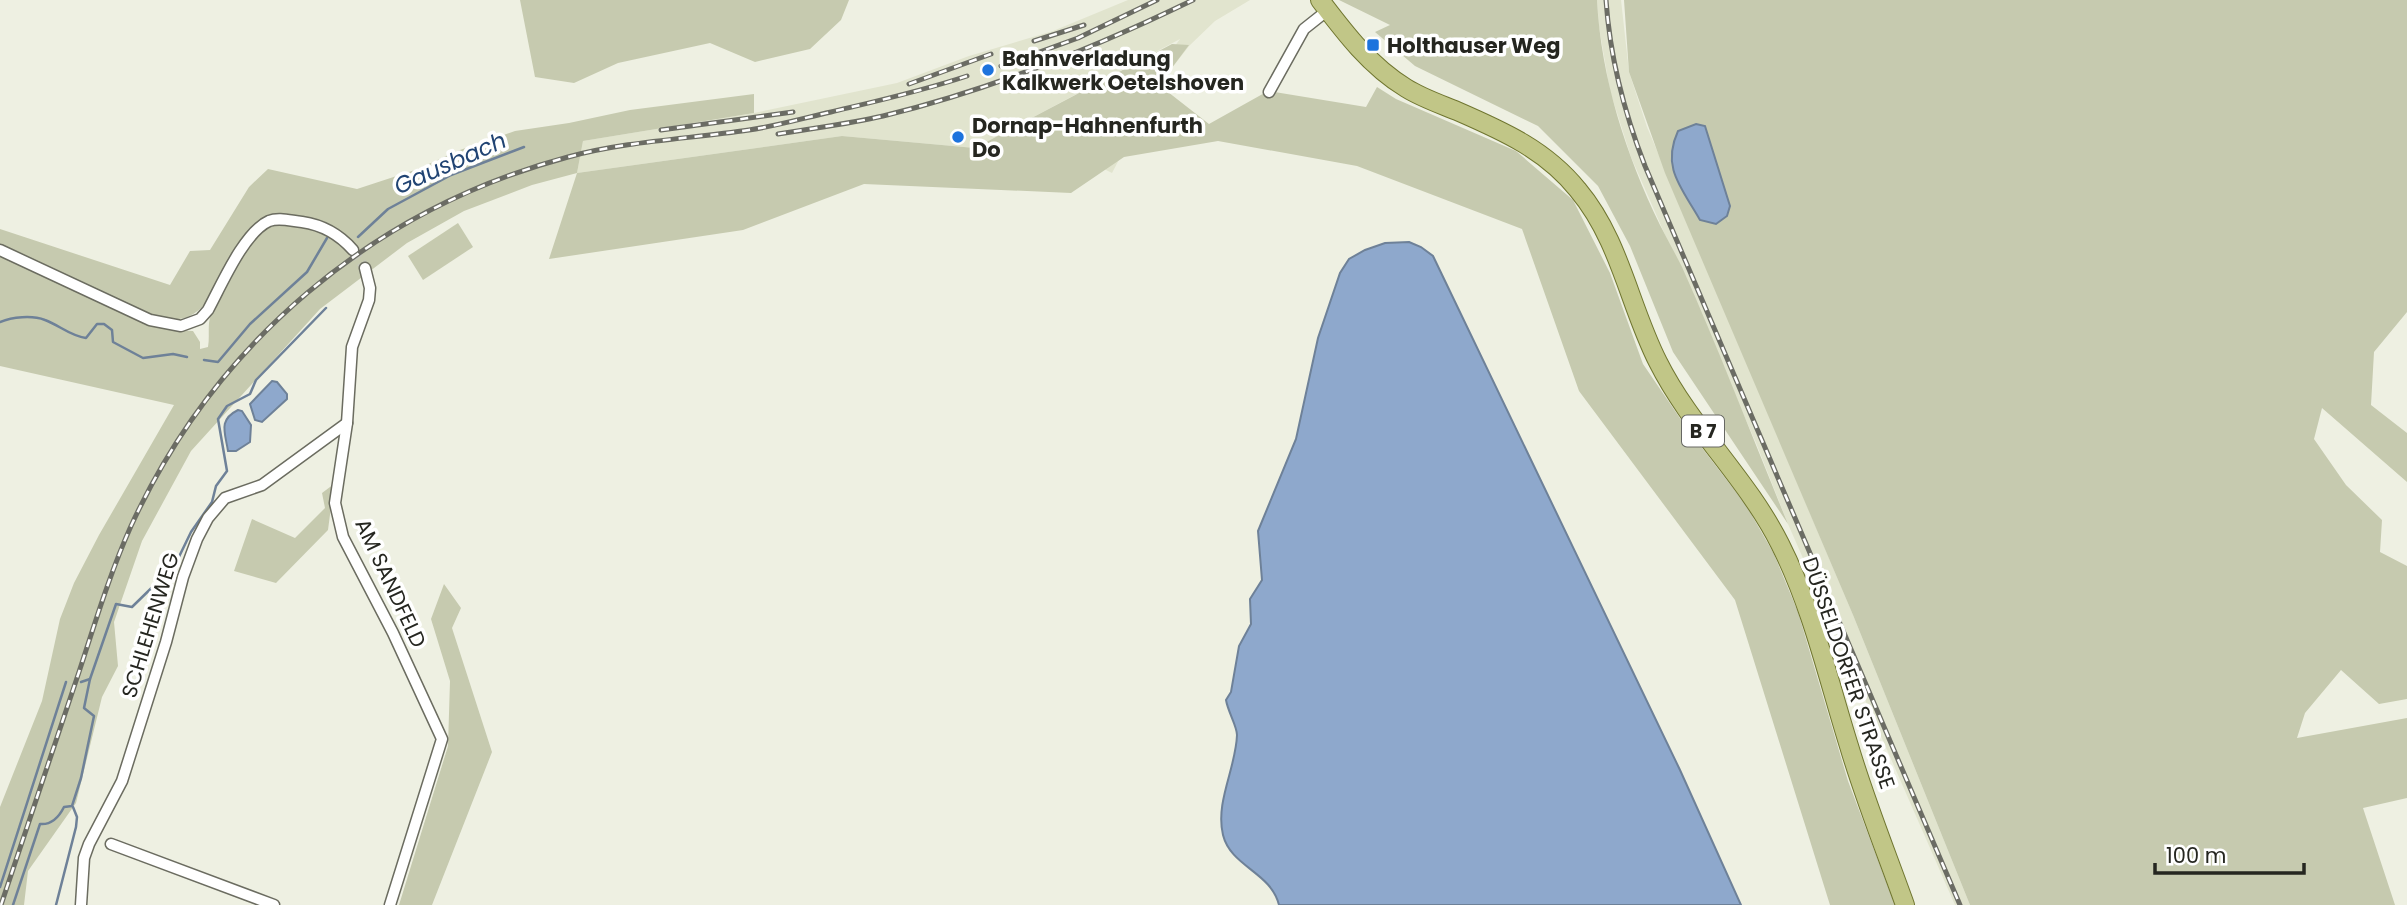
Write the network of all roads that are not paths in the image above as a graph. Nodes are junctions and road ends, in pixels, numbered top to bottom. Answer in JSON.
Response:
{"nodes":[{"id":1,"x":1324,"y":5,"type":"edge"},
{"id":2,"x":1269,"y":92,"type":"dead end"},
{"id":3,"x":0,"y":250,"type":"edge"},
{"id":4,"x":353,"y":250,"type":"tunnel mouth"},
{"id":5,"x":365,"y":268,"type":"tunnel mouth"},
{"id":6,"x":347,"y":424,"type":"junction"},
{"id":7,"x":111,"y":844,"type":"dead end"},
{"id":8,"x":236,"y":892,"type":"junction"},
{"id":9,"x":81,"y":905,"type":"edge"},
{"id":10,"x":232,"y":905,"type":"edge"},
{"id":11,"x":274,"y":905,"type":"edge"},
{"id":12,"x":390,"y":905,"type":"edge"},
{"id":13,"x":1905,"y":905,"type":"edge"}],
"edges":[{"from":1,"to":2,"type":"street","name":"DÜSSELDORFER STRASSE"},
{"from":1,"to":13,"type":"main road","name":"DÜSSELDORFER STRASSE","number":"B 7"},
{"from":3,"to":4,"type":"street"},
{"from":5,"to":6,"type":"street","name":"AM SANDFELD"},
{"from":6,"to":9,"type":"street","name":"SCHLEHENWEG"},
{"from":6,"to":12,"type":"street","name":"AM SANDFELD"},
{"from":7,"to":8,"type":"street"},
{"from":8,"to":10,"type":"street"},
{"from":8,"to":11,"type":"street"}]}
